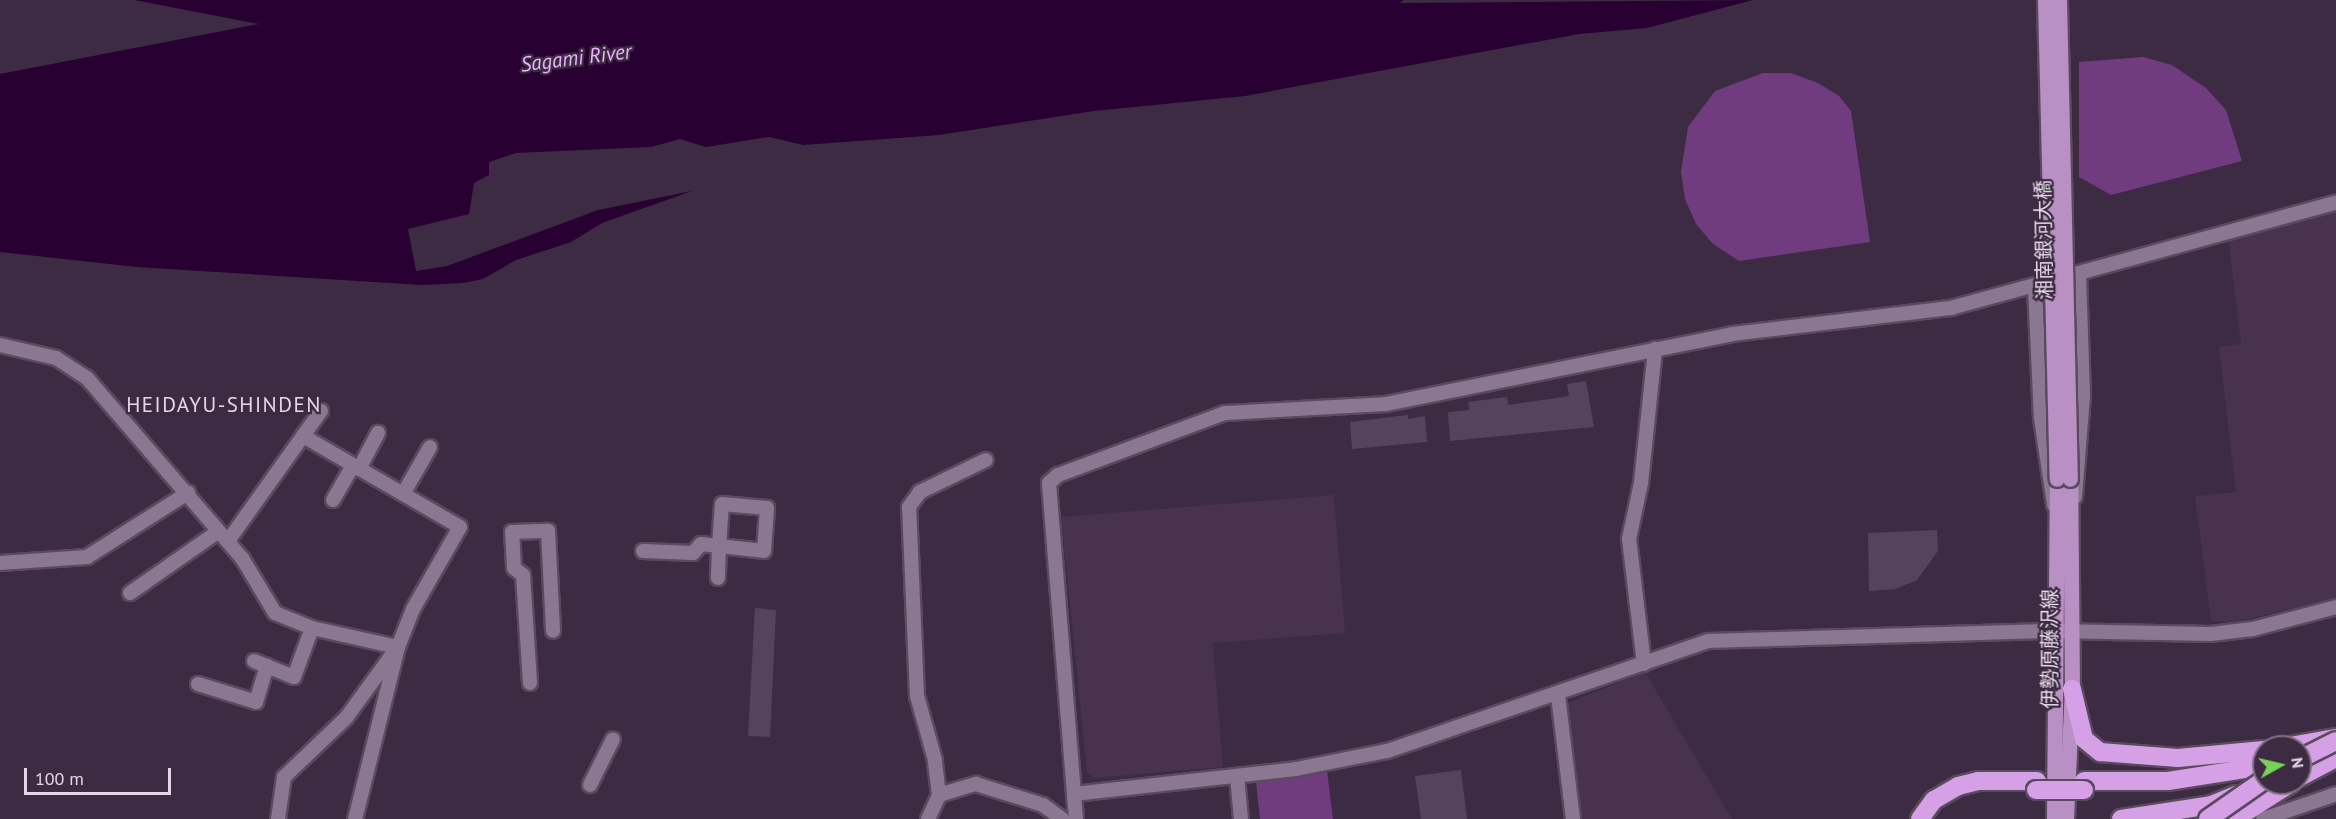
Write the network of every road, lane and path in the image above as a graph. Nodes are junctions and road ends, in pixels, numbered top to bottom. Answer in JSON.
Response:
{"nodes":[{"id":1,"x":2045,"y":0,"type":"edge"},
{"id":2,"x":2059,"y":0,"type":"edge"},
{"id":3,"x":2336,"y":203,"type":"edge"},
{"id":4,"x":2079,"y":274,"type":"junction"},
{"id":5,"x":2036,"y":287,"type":"junction"},
{"id":6,"x":0,"y":345,"type":"edge"},
{"id":7,"x":1655,"y":349,"type":"junction"},
{"id":8,"x":321,"y":411,"type":"dead end"},
{"id":9,"x":378,"y":433,"type":"dead end"},
{"id":10,"x":303,"y":436,"type":"junction"},
{"id":11,"x":430,"y":447,"type":"dead end"},
{"id":12,"x":986,"y":460,"type":"dead end"},
{"id":13,"x":356,"y":467,"type":"junction"},
{"id":14,"x":2063,"y":479,"type":"junction"},
{"id":15,"x":188,"y":493,"type":"junction"},
{"id":16,"x":403,"y":494,"type":"junction"},
{"id":17,"x":333,"y":500,"type":"dead end"},
{"id":18,"x":2064,"y":522,"type":"junction"},
{"id":19,"x":224,"y":536,"type":"junction"},
{"id":20,"x":719,"y":546,"type":"junction"},
{"id":21,"x":643,"y":551,"type":"dead end"},
{"id":22,"x":0,"y":563,"type":"edge"},
{"id":23,"x":717,"y":578,"type":"dead end"},
{"id":24,"x":130,"y":592,"type":"dead end"},
{"id":25,"x":2336,"y":608,"type":"edge"},
{"id":26,"x":552,"y":612,"type":"junction"},
{"id":27,"x":525,"y":614,"type":"junction"},
{"id":28,"x":312,"y":628,"type":"junction"},
{"id":29,"x":553,"y":631,"type":"dead end"},
{"id":30,"x":2063,"y":631,"type":"junction"},
{"id":31,"x":398,"y":647,"type":"junction"},
{"id":32,"x":254,"y":661,"type":"dead end"},
{"id":33,"x":1644,"y":664,"type":"junction"},
{"id":34,"x":267,"y":666,"type":"junction"},
{"id":35,"x":530,"y":683,"type":"dead end"},
{"id":36,"x":198,"y":684,"type":"dead end"},
{"id":37,"x":2072,"y":688,"type":"junction"},
{"id":38,"x":1558,"y":695,"type":"junction"},
{"id":39,"x":614,"y":739,"type":"dead end"},
{"id":40,"x":2336,"y":740,"type":"edge"},
{"id":41,"x":2312,"y":743,"type":"edge"},
{"id":42,"x":2252,"y":751,"type":"edge"},
{"id":43,"x":2336,"y":756,"type":"edge"},
{"id":44,"x":2312,"y":758,"type":"edge"},
{"id":45,"x":2312,"y":763,"type":"edge"},
{"id":46,"x":2252,"y":768,"type":"edge"},
{"id":47,"x":1237,"y":776,"type":"junction"},
{"id":48,"x":2252,"y":777,"type":"edge"},
{"id":49,"x":590,"y":785,"type":"dead end"},
{"id":50,"x":2036,"y":785,"type":"junction"},
{"id":51,"x":2084,"y":786,"type":"junction"},
{"id":52,"x":2252,"y":788,"type":"edge"},
{"id":53,"x":2252,"y":790,"type":"edge"},
{"id":54,"x":1074,"y":794,"type":"junction"},
{"id":55,"x":2336,"y":794,"type":"edge"},
{"id":56,"x":939,"y":795,"type":"junction"},
{"id":57,"x":2272,"y":795,"type":"edge"},
{"id":58,"x":278,"y":819,"type":"edge"},
{"id":59,"x":355,"y":819,"type":"edge"},
{"id":60,"x":928,"y":819,"type":"edge"},
{"id":61,"x":1062,"y":819,"type":"edge"},
{"id":62,"x":1076,"y":819,"type":"edge"},
{"id":63,"x":1241,"y":819,"type":"edge"},
{"id":64,"x":1572,"y":819,"type":"edge"},
{"id":65,"x":1920,"y":819,"type":"edge"},
{"id":66,"x":1932,"y":819,"type":"edge"},
{"id":67,"x":2054,"y":819,"type":"edge"},
{"id":68,"x":2066,"y":819,"type":"edge"},
{"id":69,"x":2121,"y":819,"type":"edge"},
{"id":70,"x":2208,"y":819,"type":"edge"},
{"id":71,"x":2235,"y":819,"type":"edge"},
{"id":72,"x":2263,"y":819,"type":"edge"}],
"edges":[{"from":1,"to":14,"type":"main road","name":"湘南銀河大橋","bridge":true},
{"from":2,"to":14,"type":"main road","name":"湘南銀河大橋","bridge":true},
{"from":3,"to":4,"type":"street"},
{"from":4,"to":5,"type":"street"},
{"from":4,"to":18,"type":"street"},
{"from":5,"to":7,"type":"street"},
{"from":5,"to":18,"type":"street"},
{"from":6,"to":15,"type":"street"},
{"from":7,"to":33,"type":"street"},
{"from":7,"to":54,"type":"street"},
{"from":8,"to":10,"type":"street"},
{"from":9,"to":13,"type":"street"},
{"from":10,"to":13,"type":"street"},
{"from":10,"to":19,"type":"street"},
{"from":11,"to":16,"type":"street"},
{"from":12,"to":56,"type":"street"},
{"from":13,"to":16,"type":"street"},
{"from":13,"to":17,"type":"street"},
{"from":14,"to":18,"type":"main road","name":"伊勢原藤沢線"},
{"from":15,"to":19,"type":"street"},
{"from":15,"to":22,"type":"street"},
{"from":16,"to":31,"type":"street"},
{"from":18,"to":30,"type":"main road","name":"伊勢原藤沢線"},
{"from":19,"to":24,"type":"street"},
{"from":19,"to":28,"type":"street"},
{"from":20,"to":20,"type":"street"},
{"from":20,"to":21,"type":"street"},
{"from":20,"to":23,"type":"street"},
{"from":25,"to":30,"type":"street"},
{"from":26,"to":27,"type":"street"},
{"from":26,"to":27,"type":"street"},
{"from":26,"to":29,"type":"street"},
{"from":27,"to":35,"type":"street"},
{"from":28,"to":31,"type":"street"},
{"from":28,"to":34,"type":"street"},
{"from":30,"to":33,"type":"street"},
{"from":30,"to":37,"type":"main road","name":"伊勢原藤沢線"},
{"from":30,"to":67,"type":"main road","name":"伊勢原藤沢線"},
{"from":31,"to":58,"type":"street"},
{"from":31,"to":59,"type":"street"},
{"from":32,"to":34,"type":"street"},
{"from":33,"to":38,"type":"street"},
{"from":34,"to":36,"type":"street"},
{"from":37,"to":42,"type":"highway"},
{"from":37,"to":68,"type":"main road","name":"伊勢原藤沢線"},
{"from":38,"to":47,"type":"street"},
{"from":38,"to":64,"type":"street"},
{"from":39,"to":49,"type":"street"},
{"from":40,"to":41,"type":"highway"},
{"from":40,"to":44,"type":"highway","bridge":true},
{"from":43,"to":45,"type":"highway"},
{"from":46,"to":51,"type":"highway"},
{"from":47,"to":54,"type":"street"},
{"from":47,"to":63,"type":"street"},
{"from":48,"to":51,"type":"highway"},
{"from":50,"to":51,"type":"highway","bridge":true},
{"from":50,"to":65,"type":"highway"},
{"from":50,"to":66,"type":"highway"},
{"from":52,"to":69,"type":"highway"},
{"from":53,"to":70,"type":"highway","bridge":true},
{"from":54,"to":62,"type":"street"},
{"from":55,"to":72,"type":"street"},
{"from":56,"to":60,"type":"street"},
{"from":56,"to":61,"type":"street"},
{"from":57,"to":71,"type":"highway"}]}
